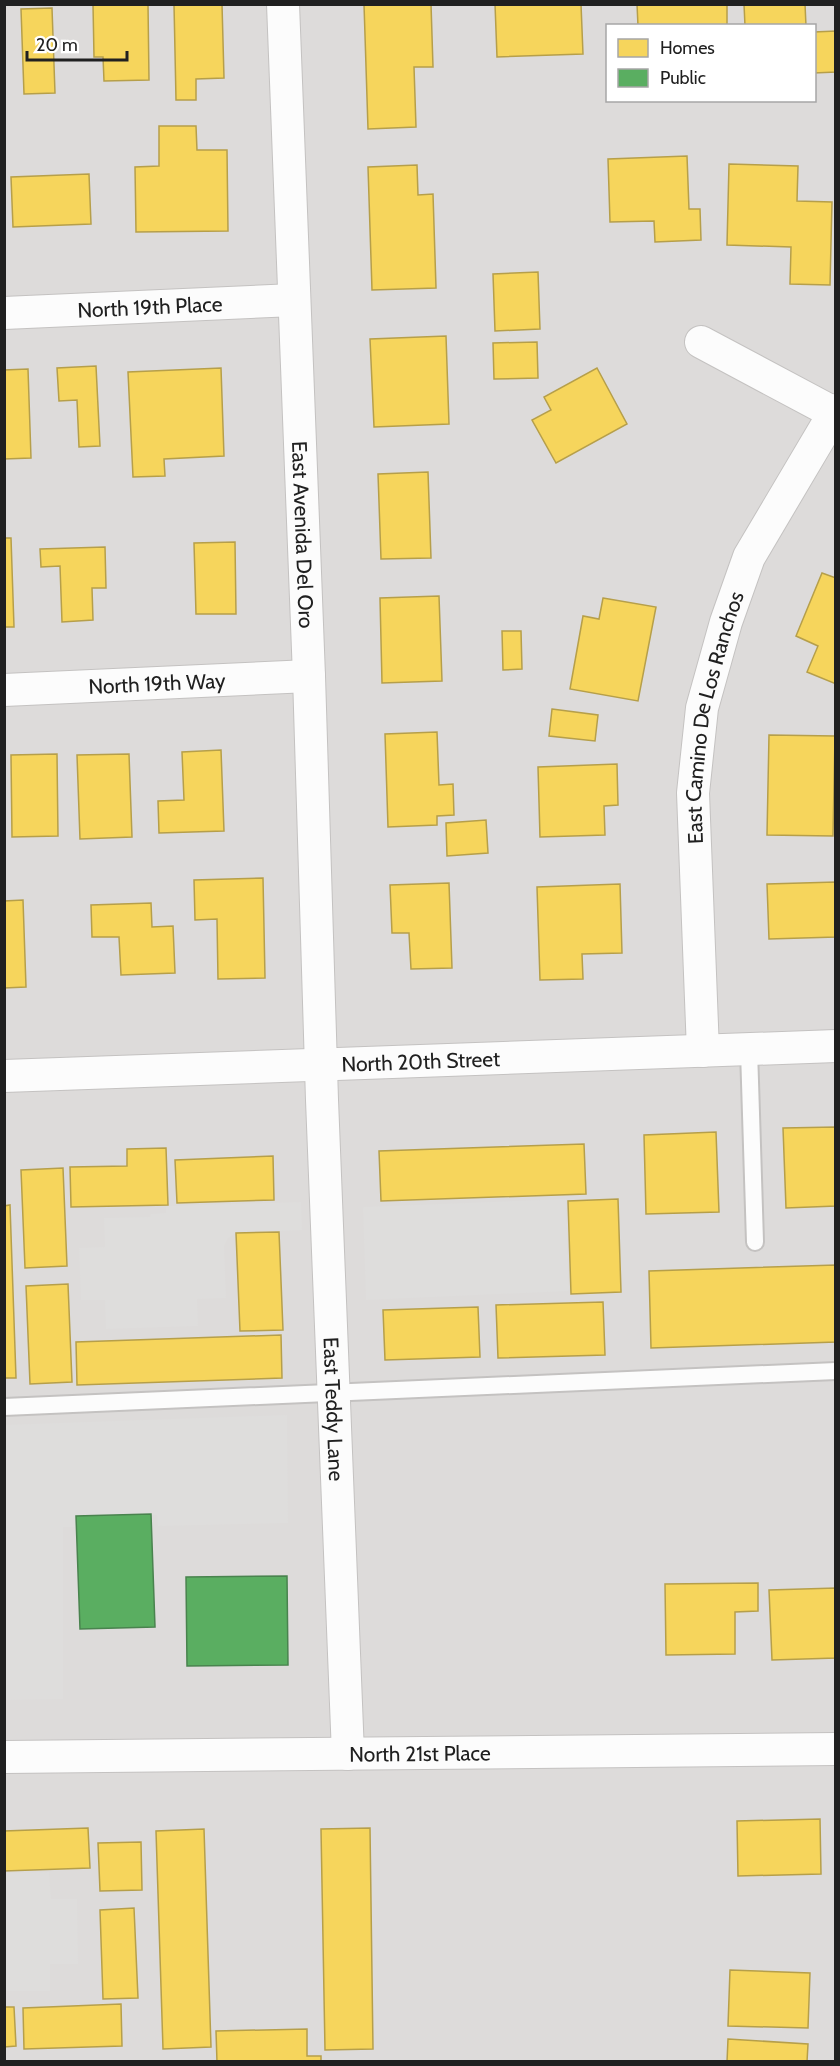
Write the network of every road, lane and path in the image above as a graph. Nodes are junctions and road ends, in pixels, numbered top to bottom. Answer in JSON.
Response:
{"nodes":[{"id":1,"x":284,"y":4,"type":"edge"},
{"id":2,"x":294,"y":300,"type":"junction"},
{"id":3,"x":4,"y":313,"type":"edge"},
{"id":4,"x":701,"y":342,"type":"dead end"},
{"id":5,"x":835,"y":412,"type":"edge"},
{"id":6,"x":309,"y":676,"type":"junction"},
{"id":7,"x":4,"y":690,"type":"edge"},
{"id":8,"x":836,"y":1046,"type":"edge"},
{"id":9,"x":749,"y":1050,"type":"junction"},
{"id":10,"x":703,"y":1052,"type":"junction"},
{"id":11,"x":320,"y":1064,"type":"junction"},
{"id":12,"x":4,"y":1076,"type":"edge"},
{"id":13,"x":755,"y":1242,"type":"dead end"},
{"id":14,"x":836,"y":1371,"type":"edge"},
{"id":15,"x":333,"y":1392,"type":"junction"},
{"id":16,"x":4,"y":1407,"type":"edge"},
{"id":17,"x":836,"y":1749,"type":"edge"},
{"id":18,"x":348,"y":1754,"type":"junction"},
{"id":19,"x":4,"y":1757,"type":"edge"}],
"edges":[{"from":1,"to":2,"type":"street","name":"East Avenida Del Oro"},
{"from":2,"to":3,"type":"street","name":"North 19th Place"},
{"from":2,"to":6,"type":"street","name":"East Avenida Del Oro"},
{"from":4,"to":5,"type":"street"},
{"from":5,"to":10,"type":"street","name":"East Camino De Los Ranchos"},
{"from":6,"to":7,"type":"street","name":"North 19th Way"},
{"from":6,"to":11,"type":"street","name":"East Avenida Del Oro"},
{"from":8,"to":9,"type":"street","name":"North 20th Street"},
{"from":9,"to":10,"type":"street","name":"North 20th Street"},
{"from":9,"to":13,"type":"lane"},
{"from":10,"to":11,"type":"street","name":"North 20th Street"},
{"from":11,"to":12,"type":"street","name":"North 20th Street"},
{"from":11,"to":15,"type":"street","name":"East Teddy Lane"},
{"from":14,"to":15,"type":"lane"},
{"from":15,"to":16,"type":"lane"},
{"from":15,"to":18,"type":"street","name":"East Teddy Lane"},
{"from":17,"to":18,"type":"street","name":"North 21st Place"},
{"from":18,"to":19,"type":"street","name":"North 21st Place"}]}
